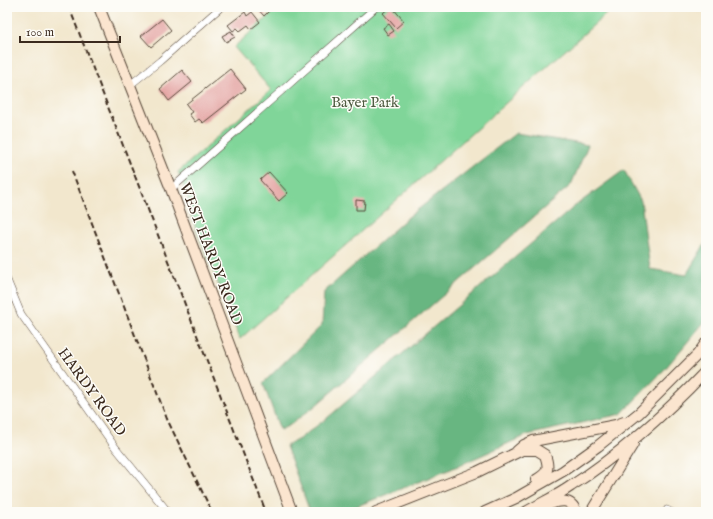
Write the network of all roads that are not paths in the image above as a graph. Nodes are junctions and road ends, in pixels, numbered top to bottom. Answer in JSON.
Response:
{"nodes":[{"id":1,"x":99,"y":7,"type":"edge"},
{"id":2,"x":221,"y":7,"type":"edge"},
{"id":3,"x":376,"y":7,"type":"edge"},
{"id":4,"x":130,"y":85,"type":"junction"},
{"id":5,"x":171,"y":189,"type":"junction"},
{"id":6,"x":7,"y":280,"type":"edge"},
{"id":7,"x":706,"y":343,"type":"edge"},
{"id":8,"x":706,"y":371,"type":"edge"},
{"id":9,"x":645,"y":407,"type":"junction"},
{"id":10,"x":630,"y":420,"type":"junction"},
{"id":11,"x":656,"y":420,"type":"junction"},
{"id":12,"x":639,"y":435,"type":"junction"},
{"id":13,"x":514,"y":453,"type":"junction"},
{"id":14,"x":168,"y":512,"type":"edge"},
{"id":15,"x":292,"y":512,"type":"edge"},
{"id":16,"x":376,"y":512,"type":"edge"},
{"id":17,"x":483,"y":512,"type":"edge"},
{"id":18,"x":526,"y":512,"type":"edge"},
{"id":19,"x":530,"y":512,"type":"edge"},
{"id":20,"x":576,"y":512,"type":"edge"},
{"id":21,"x":592,"y":512,"type":"edge"}],
"edges":[{"from":1,"to":4,"type":"main road","name":"WEST HARDY ROAD"},
{"from":2,"to":4,"type":"street"},
{"from":3,"to":5,"type":"street"},
{"from":4,"to":5,"type":"main road","name":"WEST HARDY ROAD"},
{"from":5,"to":15,"type":"main road","name":"WEST HARDY ROAD"},
{"from":6,"to":14,"type":"street","name":"HARDY ROAD"},
{"from":7,"to":9,"type":"main road"},
{"from":8,"to":11,"type":"main road"},
{"from":9,"to":10,"type":"main road"},
{"from":9,"to":11,"type":"main road"},
{"from":10,"to":13,"type":"main road"},
{"from":10,"to":17,"type":"main road"},
{"from":11,"to":12,"type":"main road"},
{"from":12,"to":18,"type":"main road"},
{"from":12,"to":21,"type":"main road"},
{"from":13,"to":16,"type":"main road"},
{"from":13,"to":17,"type":"main road"},
{"from":19,"to":20,"type":"main road"}]}
